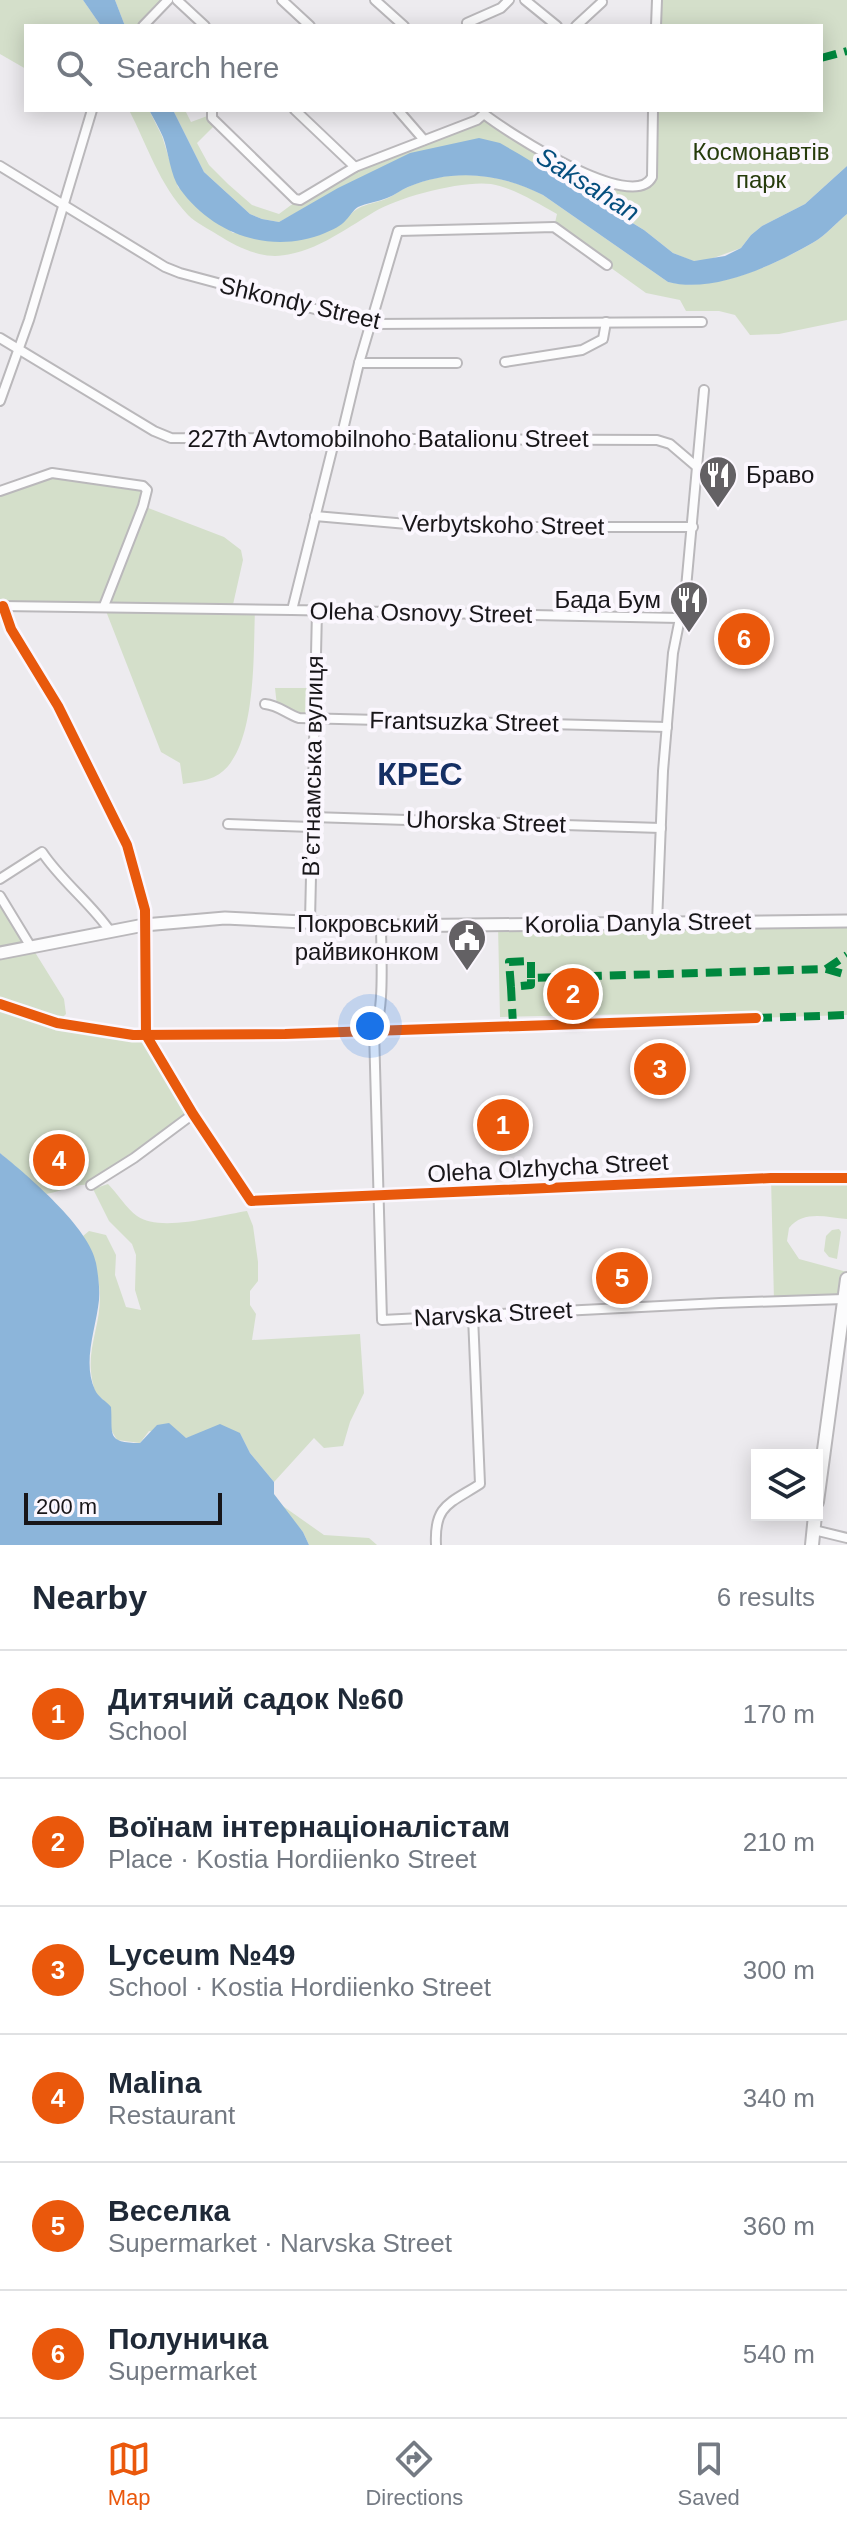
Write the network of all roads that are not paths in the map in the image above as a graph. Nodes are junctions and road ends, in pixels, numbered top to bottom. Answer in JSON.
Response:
{"nodes":[{"id":1,"x":168,"y":0,"type":"edge"},
{"id":2,"x":177,"y":0,"type":"edge"},
{"id":3,"x":282,"y":0,"type":"edge"},
{"id":4,"x":375,"y":0,"type":"edge"},
{"id":5,"x":509,"y":0,"type":"edge"},
{"id":6,"x":525,"y":0,"type":"edge"},
{"id":7,"x":657,"y":0,"type":"edge"},
{"id":8,"x":602,"y":2,"type":"dead end"},
{"id":9,"x":467,"y":23,"type":"dead end"},
{"id":10,"x":145,"y":24,"type":"edge"},
{"id":11,"x":203,"y":24,"type":"edge"},
{"id":12,"x":308,"y":24,"type":"edge"},
{"id":13,"x":402,"y":24,"type":"edge"},
{"id":14,"x":555,"y":24,"type":"edge"},
{"id":15,"x":578,"y":24,"type":"edge"},
{"id":16,"x":656,"y":24,"type":"edge"},
{"id":17,"x":91,"y":112,"type":"edge"},
{"id":18,"x":212,"y":112,"type":"edge"},
{"id":19,"x":297,"y":112,"type":"edge"},
{"id":20,"x":400,"y":112,"type":"edge"},
{"id":21,"x":485,"y":112,"type":"edge"},
{"id":22,"x":653,"y":112,"type":"edge"},
{"id":23,"x":424,"y":140,"type":"junction"},
{"id":24,"x":0,"y":166,"type":"edge"},
{"id":25,"x":355,"y":167,"type":"junction"},
{"id":26,"x":62,"y":204,"type":"junction"},
{"id":27,"x":607,"y":265,"type":"dead end"},
{"id":28,"x":606,"y":322,"type":"junction"},
{"id":29,"x":702,"y":322,"type":"dead end"},
{"id":30,"x":371,"y":324,"type":"junction"},
{"id":31,"x":0,"y":338,"type":"edge"},
{"id":32,"x":20,"y":350,"type":"junction"},
{"id":33,"x":505,"y":362,"type":"dead end"},
{"id":34,"x":359,"y":363,"type":"junction"},
{"id":35,"x":457,"y":363,"type":"dead end"},
{"id":36,"x":704,"y":390,"type":"dead end"},
{"id":37,"x":0,"y":401,"type":"edge"},
{"id":38,"x":338,"y":438,"type":"junction"},
{"id":39,"x":697,"y":467,"type":"junction"},
{"id":40,"x":0,"y":491,"type":"edge"},
{"id":41,"x":315,"y":516,"type":"junction"},
{"id":42,"x":693,"y":527,"type":"junction"},
{"id":43,"x":2,"y":606,"type":"edge"},
{"id":44,"x":104,"y":606,"type":"junction"},
{"id":45,"x":292,"y":610,"type":"junction"},
{"id":46,"x":317,"y":610,"type":"junction"},
{"id":47,"x":679,"y":618,"type":"junction"},
{"id":48,"x":265,"y":704,"type":"dead end"},
{"id":49,"x":314,"y":718,"type":"junction"},
{"id":50,"x":667,"y":727,"type":"junction"},
{"id":51,"x":312,"y":817,"type":"junction"},
{"id":52,"x":228,"y":824,"type":"dead end"},
{"id":53,"x":312,"y":827,"type":"junction"},
{"id":54,"x":661,"y":828,"type":"junction"},
{"id":55,"x":0,"y":879,"type":"edge"},
{"id":56,"x":0,"y":896,"type":"edge"},
{"id":57,"x":310,"y":921,"type":"junction"},
{"id":58,"x":847,"y":921,"type":"edge"},
{"id":59,"x":657,"y":923,"type":"junction"},
{"id":60,"x":144,"y":925,"type":"junction"},
{"id":61,"x":381,"y":926,"type":"junction"},
{"id":62,"x":110,"y":931,"type":"junction"},
{"id":63,"x":31,"y":947,"type":"junction"},
{"id":64,"x":0,"y":953,"type":"edge"},
{"id":65,"x":0,"y":1004,"type":"edge"},
{"id":66,"x":756,"y":1018,"type":"dead end"},
{"id":67,"x":374,"y":1030,"type":"junction"},
{"id":68,"x":146,"y":1035,"type":"junction"},
{"id":69,"x":193,"y":1114,"type":"junction"},
{"id":70,"x":847,"y":1178,"type":"edge"},
{"id":71,"x":91,"y":1185,"type":"dead end"},
{"id":72,"x":379,"y":1196,"type":"junction"},
{"id":73,"x":847,"y":1279,"type":"edge"},
{"id":74,"x":844,"y":1299,"type":"junction"},
{"id":75,"x":473,"y":1316,"type":"junction"},
{"id":76,"x":823,"y":1457,"type":"edge"},
{"id":77,"x":815,"y":1521,"type":"edge"},
{"id":78,"x":814,"y":1530,"type":"junction"},
{"id":79,"x":847,"y":1538,"type":"edge"},
{"id":80,"x":436,"y":1545,"type":"edge"},
{"id":81,"x":812,"y":1545,"type":"edge"}],
"edges":[{"from":1,"to":10,"type":"street"},
{"from":2,"to":11,"type":"street"},
{"from":3,"to":12,"type":"street"},
{"from":4,"to":13,"type":"street"},
{"from":5,"to":9,"type":"street"},
{"from":6,"to":14,"type":"street"},
{"from":7,"to":16,"type":"street"},
{"from":8,"to":15,"type":"street"},
{"from":17,"to":26,"type":"street"},
{"from":18,"to":25,"type":"street"},
{"from":19,"to":25,"type":"street"},
{"from":20,"to":23,"type":"street"},
{"from":21,"to":22,"type":"street"},
{"from":21,"to":23,"type":"street"},
{"from":23,"to":25,"type":"street"},
{"from":24,"to":26,"type":"street","name":"Shkondy Street"},
{"from":26,"to":30,"type":"street","name":"Shkondy Street"},
{"from":26,"to":32,"type":"street"},
{"from":27,"to":30,"type":"street","name":"Oleha Osnovy Street"},
{"from":28,"to":29,"type":"street","name":"Shkondy Street"},
{"from":28,"to":30,"type":"street","name":"Shkondy Street"},
{"from":28,"to":33,"type":"street"},
{"from":30,"to":34,"type":"street","name":"Oleha Osnovy Street"},
{"from":31,"to":32,"type":"street","name":"227th Avtomobilnoho Batalionu Street"},
{"from":32,"to":37,"type":"street"},
{"from":32,"to":38,"type":"street","name":"227th Avtomobilnoho Batalionu Street"},
{"from":34,"to":35,"type":"street"},
{"from":34,"to":38,"type":"street","name":"Oleha Osnovy Street"},
{"from":36,"to":39,"type":"street"},
{"from":38,"to":39,"type":"street","name":"227th Avtomobilnoho Batalionu Street"},
{"from":38,"to":41,"type":"street","name":"Oleha Osnovy Street"},
{"from":39,"to":42,"type":"street"},
{"from":40,"to":44,"type":"street"},
{"from":41,"to":42,"type":"street","name":"Verbytskoho Street"},
{"from":41,"to":45,"type":"street","name":"Oleha Osnovy Street"},
{"from":42,"to":47,"type":"street"},
{"from":43,"to":44,"type":"street"},
{"from":43,"to":60,"type":"street"},
{"from":44,"to":45,"type":"street"},
{"from":45,"to":46,"type":"street","name":"Oleha Osnovy Street"},
{"from":46,"to":47,"type":"street","name":"Oleha Osnovy Street"},
{"from":46,"to":49,"type":"street","name":"Вʼєтнамська вулиця"},
{"from":47,"to":50,"type":"street"},
{"from":48,"to":49,"type":"street","name":"Frantsuzka Street"},
{"from":49,"to":50,"type":"street","name":"Frantsuzka Street"},
{"from":49,"to":51,"type":"street","name":"Вʼєтнамська вулиця"},
{"from":50,"to":54,"type":"street"},
{"from":51,"to":53,"type":"street","name":"Вʼєтнамська вулиця"},
{"from":51,"to":54,"type":"street","name":"Uhorska Street"},
{"from":52,"to":53,"type":"street"},
{"from":53,"to":57,"type":"street","name":"Вʼєтнамська вулиця"},
{"from":54,"to":59,"type":"street"},
{"from":55,"to":62,"type":"street"},
{"from":56,"to":63,"type":"street"},
{"from":57,"to":60,"type":"main road","name":"Korolia Danyla Street"},
{"from":57,"to":61,"type":"main road","name":"Korolia Danyla Street"},
{"from":58,"to":59,"type":"main road","name":"Korolia Danyla Street"},
{"from":59,"to":61,"type":"main road","name":"Korolia Danyla Street"},
{"from":60,"to":62,"type":"main road","name":"Korolia Danyla Street"},
{"from":60,"to":68,"type":"street"},
{"from":61,"to":67,"type":"street"},
{"from":62,"to":63,"type":"main road","name":"Korolia Danyla Street"},
{"from":63,"to":64,"type":"main road","name":"Korolia Danyla Street"},
{"from":65,"to":68,"type":"street"},
{"from":66,"to":67,"type":"street"},
{"from":67,"to":68,"type":"street"},
{"from":67,"to":72,"type":"street"},
{"from":68,"to":69,"type":"street"},
{"from":69,"to":71,"type":"street"},
{"from":69,"to":72,"type":"street","name":"Oleha Olzhycha Street"},
{"from":70,"to":72,"type":"street","name":"Oleha Olzhycha Street"},
{"from":72,"to":75,"type":"street","name":"Narvska Street"},
{"from":73,"to":74,"type":"main road"},
{"from":74,"to":75,"type":"street","name":"Narvska Street"},
{"from":74,"to":76,"type":"main road"},
{"from":75,"to":80,"type":"street"},
{"from":77,"to":78,"type":"main road"},
{"from":78,"to":79,"type":"street"},
{"from":78,"to":81,"type":"main road"}]}
